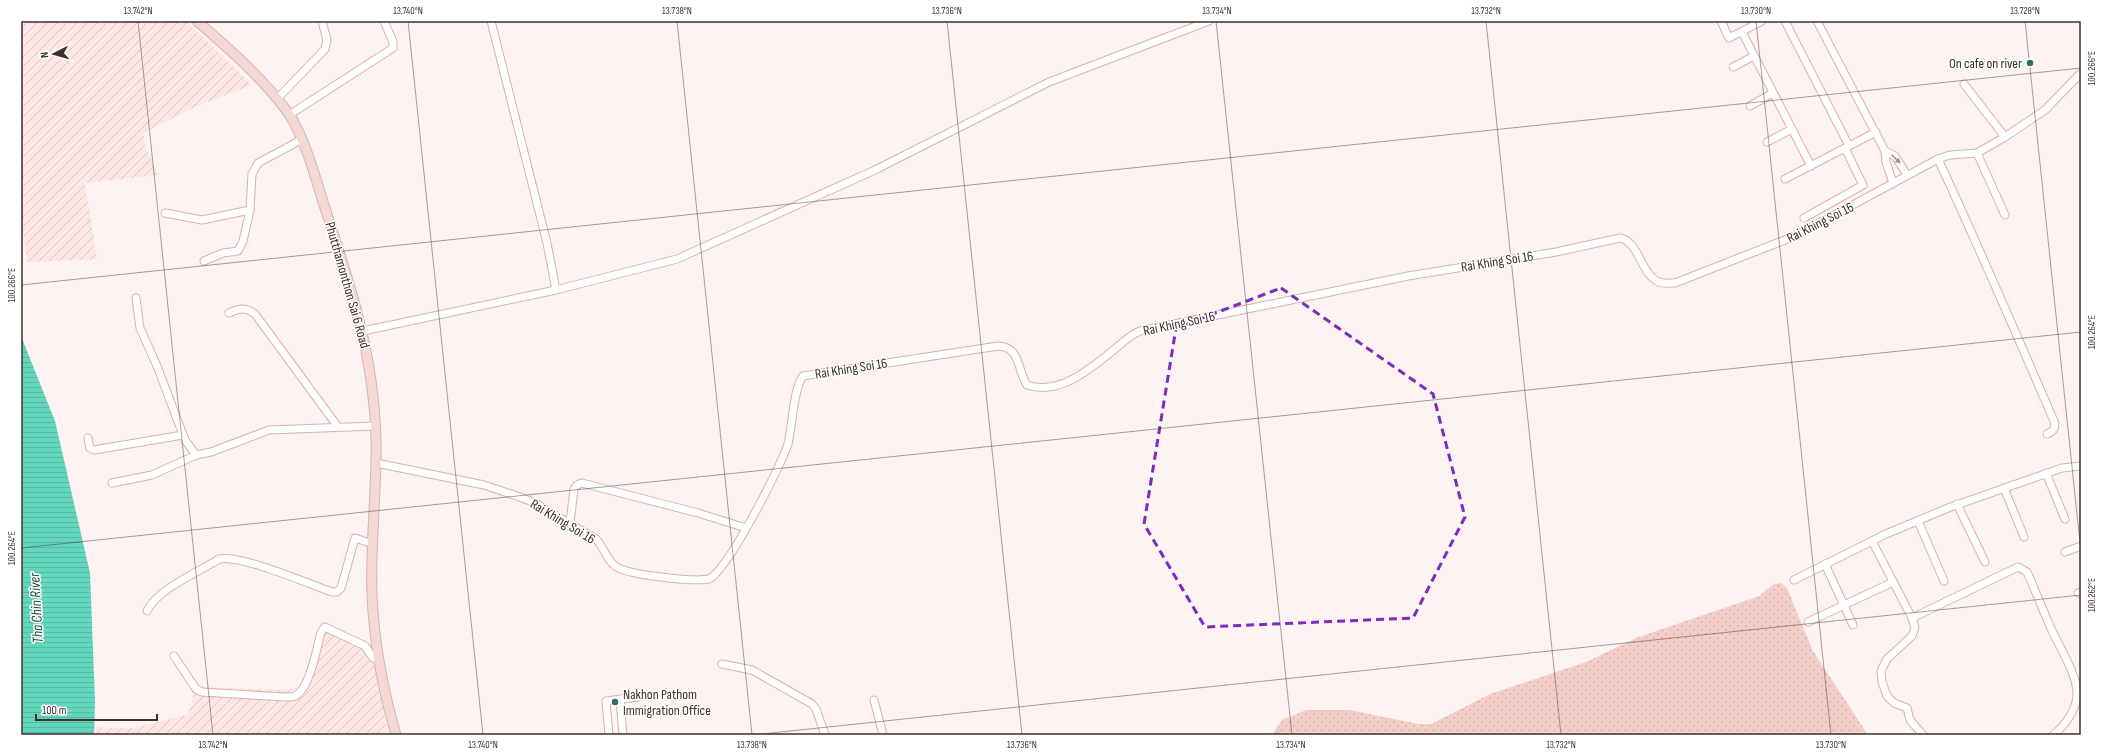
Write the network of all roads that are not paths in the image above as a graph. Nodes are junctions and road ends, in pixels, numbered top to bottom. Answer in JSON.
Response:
{"nodes":[{"id":1,"x":197,"y":21,"type":"edge"},
{"id":2,"x":322,"y":21,"type":"edge"},
{"id":3,"x":384,"y":21,"type":"edge"},
{"id":4,"x":491,"y":21,"type":"edge"},
{"id":5,"x":1209,"y":21,"type":"edge"},
{"id":6,"x":1721,"y":21,"type":"edge"},
{"id":7,"x":1762,"y":21,"type":"edge"},
{"id":8,"x":1785,"y":21,"type":"edge"},
{"id":9,"x":1817,"y":21,"type":"edge"},
{"id":10,"x":1742,"y":32,"type":"junction"},
{"id":11,"x":1754,"y":56,"type":"junction"},
{"id":12,"x":1733,"y":68,"type":"dead end"},
{"id":13,"x":2081,"y":73,"type":"edge"},
{"id":14,"x":1964,"y":84,"type":"dead end"},
{"id":15,"x":1773,"y":93,"type":"junction"},
{"id":16,"x":274,"y":96,"type":"junction"},
{"id":17,"x":1750,"y":106,"type":"dead end"},
{"id":18,"x":289,"y":115,"type":"junction"},
{"id":19,"x":1792,"y":129,"type":"junction"},
{"id":20,"x":1876,"y":132,"type":"junction"},
{"id":21,"x":2005,"y":137,"type":"junction"},
{"id":22,"x":301,"y":140,"type":"junction"},
{"id":23,"x":1767,"y":142,"type":"dead end"},
{"id":24,"x":1847,"y":147,"type":"junction"},
{"id":25,"x":1885,"y":151,"type":"junction"},
{"id":26,"x":1977,"y":153,"type":"junction"},
{"id":27,"x":1938,"y":158,"type":"junction"},
{"id":28,"x":1810,"y":166,"type":"junction"},
{"id":29,"x":1907,"y":175,"type":"junction"},
{"id":30,"x":1785,"y":179,"type":"dead end"},
{"id":31,"x":1894,"y":183,"type":"junction"},
{"id":32,"x":250,"y":210,"type":"junction"},
{"id":33,"x":165,"y":213,"type":"dead end"},
{"id":34,"x":2005,"y":214,"type":"dead end"},
{"id":35,"x":1804,"y":218,"type":"dead end"},
{"id":36,"x":204,"y":261,"type":"dead end"},
{"id":37,"x":556,"y":290,"type":"junction"},
{"id":38,"x":136,"y":298,"type":"dead end"},
{"id":39,"x":229,"y":314,"type":"dead end"},
{"id":40,"x":363,"y":331,"type":"junction"},
{"id":41,"x":375,"y":426,"type":"junction"},
{"id":42,"x":338,"y":427,"type":"junction"},
{"id":43,"x":2047,"y":434,"type":"dead end"},
{"id":44,"x":183,"y":435,"type":"junction"},
{"id":45,"x":88,"y":438,"type":"dead end"},
{"id":46,"x":196,"y":455,"type":"junction"},
{"id":47,"x":376,"y":463,"type":"junction"},
{"id":48,"x":2081,"y":466,"type":"edge"},
{"id":49,"x":2046,"y":473,"type":"junction"},
{"id":50,"x":112,"y":483,"type":"dead end"},
{"id":51,"x":2004,"y":488,"type":"junction"},
{"id":52,"x":1957,"y":504,"type":"junction"},
{"id":53,"x":2065,"y":519,"type":"dead end"},
{"id":54,"x":1918,"y":521,"type":"junction"},
{"id":55,"x":570,"y":523,"type":"junction"},
{"id":56,"x":746,"y":528,"type":"junction"},
{"id":57,"x":2024,"y":536,"type":"dead end"},
{"id":58,"x":1872,"y":541,"type":"junction"},
{"id":59,"x":373,"y":544,"type":"junction"},
{"id":60,"x":2081,"y":546,"type":"edge"},
{"id":61,"x":2065,"y":552,"type":"dead end"},
{"id":62,"x":1985,"y":562,"type":"dead end"},
{"id":63,"x":1825,"y":564,"type":"junction"},
{"id":64,"x":1794,"y":580,"type":"dead end"},
{"id":65,"x":1944,"y":581,"type":"dead end"},
{"id":66,"x":1893,"y":582,"type":"junction"},
{"id":67,"x":1843,"y":606,"type":"junction"},
{"id":68,"x":148,"y":611,"type":"dead end"},
{"id":69,"x":1912,"y":618,"type":"junction"},
{"id":70,"x":1808,"y":622,"type":"dead end"},
{"id":71,"x":1853,"y":625,"type":"dead end"},
{"id":72,"x":174,"y":656,"type":"dead end"},
{"id":73,"x":379,"y":658,"type":"junction"},
{"id":74,"x":722,"y":664,"type":"dead end"},
{"id":75,"x":638,"y":696,"type":"dead end"},
{"id":76,"x":620,"y":699,"type":"junction"},
{"id":77,"x":874,"y":700,"type":"dead end"},
{"id":78,"x":396,"y":735,"type":"edge"},
{"id":79,"x":609,"y":735,"type":"edge"},
{"id":80,"x":623,"y":735,"type":"edge"},
{"id":81,"x":825,"y":735,"type":"edge"},
{"id":82,"x":883,"y":735,"type":"edge"},
{"id":83,"x":1923,"y":735,"type":"edge"},
{"id":84,"x":2053,"y":735,"type":"edge"}],
"edges":[{"from":1,"to":16,"type":"main road","name":"Phutthamonthon Sai 6 Road"},
{"from":2,"to":16,"type":"street"},
{"from":3,"to":18,"type":"street"},
{"from":4,"to":37,"type":"street"},
{"from":5,"to":37,"type":"street"},
{"from":6,"to":10,"type":"street"},
{"from":7,"to":10,"type":"street"},
{"from":8,"to":24,"type":"street"},
{"from":9,"to":20,"type":"street"},
{"from":10,"to":11,"type":"street"},
{"from":11,"to":12,"type":"street"},
{"from":11,"to":15,"type":"street"},
{"from":13,"to":21,"type":"street","name":"Rai Khing Soi 16"},
{"from":14,"to":21,"type":"street"},
{"from":15,"to":17,"type":"street"},
{"from":15,"to":19,"type":"street"},
{"from":16,"to":18,"type":"main road","name":"Phutthamonthon Sai 6 Road"},
{"from":18,"to":22,"type":"main road","name":"Phutthamonthon Sai 6 Road"},
{"from":19,"to":23,"type":"street"},
{"from":19,"to":28,"type":"street"},
{"from":20,"to":24,"type":"street"},
{"from":20,"to":25,"type":"street"},
{"from":21,"to":26,"type":"street","name":"Rai Khing Soi 16"},
{"from":22,"to":32,"type":"street"},
{"from":22,"to":40,"type":"main road","name":"Phutthamonthon Sai 6 Road"},
{"from":24,"to":28,"type":"street"},
{"from":24,"to":35,"type":"street"},
{"from":25,"to":29,"type":"street","one_way":true},
{"from":25,"to":31,"type":"street"},
{"from":26,"to":27,"type":"street","name":"Rai Khing Soi 16"},
{"from":26,"to":34,"type":"street"},
{"from":27,"to":29,"type":"street","name":"Rai Khing Soi 16"},
{"from":27,"to":43,"type":"street"},
{"from":28,"to":30,"type":"street"},
{"from":29,"to":31,"type":"street","name":"Rai Khing Soi 16"},
{"from":31,"to":56,"type":"street","name":"Rai Khing Soi 16"},
{"from":32,"to":33,"type":"street"},
{"from":32,"to":36,"type":"street"},
{"from":37,"to":40,"type":"street"},
{"from":38,"to":44,"type":"street"},
{"from":39,"to":42,"type":"street"},
{"from":40,"to":41,"type":"main road","name":"Phutthamonthon Sai 6 Road"},
{"from":41,"to":42,"type":"street"},
{"from":41,"to":47,"type":"main road","name":"Phutthamonthon Sai 6 Road"},
{"from":42,"to":46,"type":"street"},
{"from":44,"to":45,"type":"street"},
{"from":44,"to":46,"type":"street"},
{"from":46,"to":50,"type":"street"},
{"from":47,"to":55,"type":"street","name":"Rai Khing Soi 16"},
{"from":47,"to":59,"type":"main road","name":"Phutthamonthon Sai 6 Road"},
{"from":48,"to":49,"type":"street"},
{"from":49,"to":51,"type":"street"},
{"from":49,"to":53,"type":"street"},
{"from":51,"to":52,"type":"street"},
{"from":51,"to":57,"type":"street"},
{"from":52,"to":54,"type":"street"},
{"from":52,"to":62,"type":"street"},
{"from":54,"to":58,"type":"street"},
{"from":54,"to":65,"type":"street"},
{"from":55,"to":56,"type":"street"},
{"from":55,"to":56,"type":"street","name":"Rai Khing Soi 16"},
{"from":58,"to":63,"type":"street"},
{"from":58,"to":66,"type":"street"},
{"from":59,"to":68,"type":"street"},
{"from":59,"to":73,"type":"main road","name":"Phutthamonthon Sai 6 Road"},
{"from":60,"to":61,"type":"street"},
{"from":63,"to":64,"type":"street"},
{"from":63,"to":67,"type":"street"},
{"from":66,"to":67,"type":"street"},
{"from":66,"to":69,"type":"street"},
{"from":67,"to":70,"type":"street"},
{"from":67,"to":71,"type":"street"},
{"from":69,"to":83,"type":"street"},
{"from":69,"to":84,"type":"street"},
{"from":72,"to":73,"type":"street"},
{"from":73,"to":78,"type":"main road","name":"Phutthamonthon Sai 6 Road"},
{"from":74,"to":81,"type":"street"},
{"from":75,"to":76,"type":"street"},
{"from":76,"to":79,"type":"street"},
{"from":76,"to":80,"type":"street"},
{"from":77,"to":82,"type":"street"}]}
